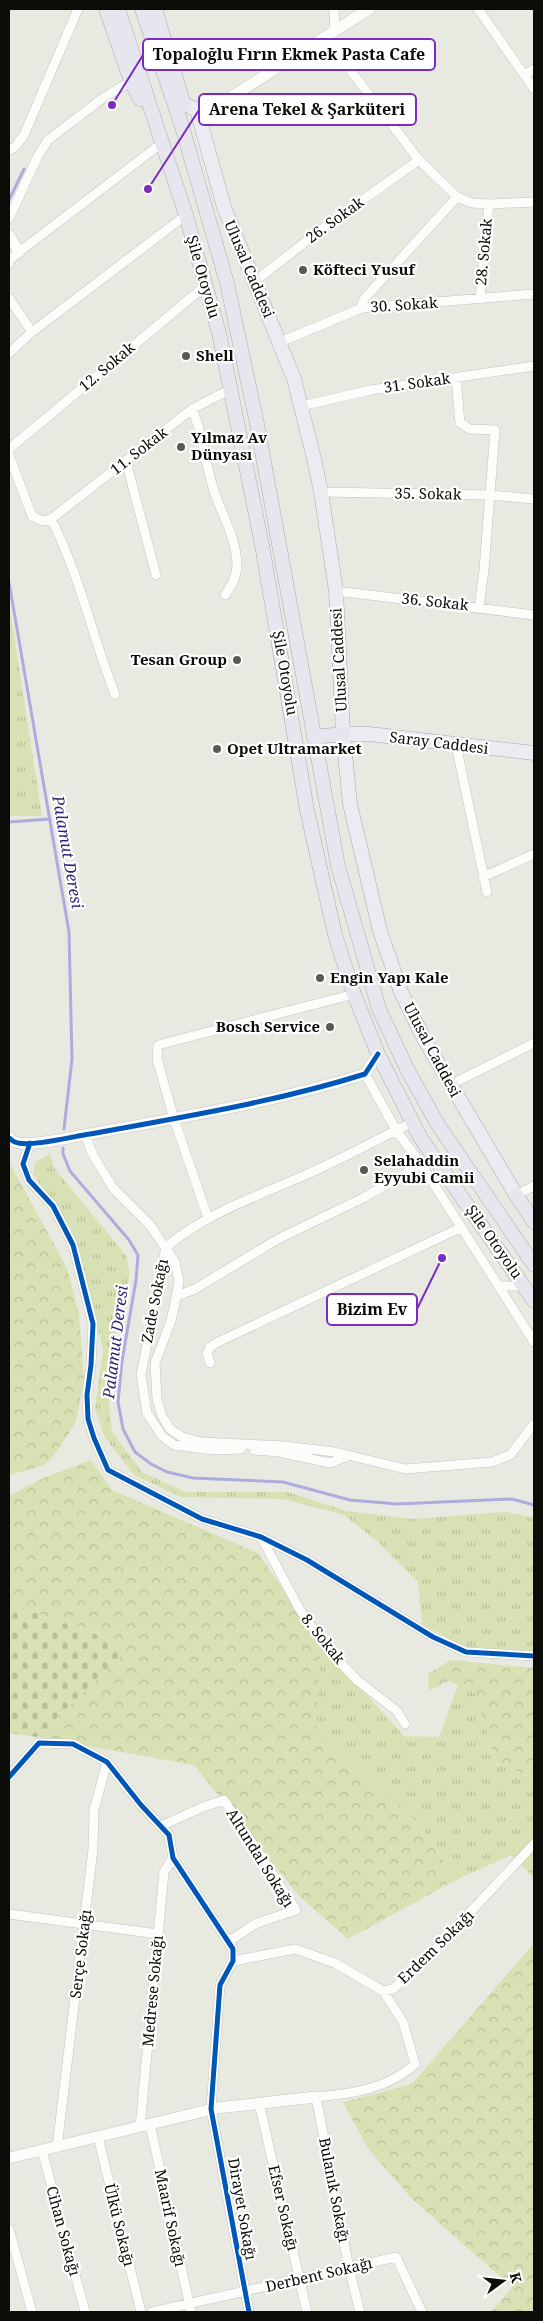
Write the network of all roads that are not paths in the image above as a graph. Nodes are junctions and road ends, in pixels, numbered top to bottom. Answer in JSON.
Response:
{"nodes":[{"id":1,"x":78,"y":9,"type":"edge"},
{"id":2,"x":106,"y":9,"type":"edge"},
{"id":3,"x":118,"y":9,"type":"edge"},
{"id":4,"x":142,"y":9,"type":"edge"},
{"id":5,"x":155,"y":9,"type":"edge"},
{"id":6,"x":334,"y":9,"type":"edge"},
{"id":7,"x":369,"y":9,"type":"edge"},
{"id":8,"x":478,"y":9,"type":"edge"},
{"id":9,"x":330,"y":34,"type":"junction"},
{"id":10,"x":534,"y":69,"type":"edge"},
{"id":11,"x":524,"y":75,"type":"junction"},
{"id":12,"x":131,"y":81,"type":"junction"},
{"id":13,"x":534,"y":89,"type":"edge"},
{"id":14,"x":184,"y":104,"type":"junction"},
{"id":15,"x":197,"y":110,"type":"junction"},
{"id":16,"x":162,"y":143,"type":"junction"},
{"id":17,"x":9,"y":150,"type":"edge"},
{"id":18,"x":418,"y":160,"type":"junction"},
{"id":19,"x":457,"y":197,"type":"junction"},
{"id":20,"x":534,"y":202,"type":"edge"},
{"id":21,"x":489,"y":204,"type":"junction"},
{"id":22,"x":186,"y":215,"type":"junction"},
{"id":23,"x":9,"y":218,"type":"edge"},
{"id":24,"x":9,"y":236,"type":"edge"},
{"id":25,"x":19,"y":252,"type":"junction"},
{"id":26,"x":9,"y":264,"type":"edge"},
{"id":27,"x":254,"y":282,"type":"junction"},
{"id":28,"x":227,"y":283,"type":"junction"},
{"id":29,"x":205,"y":286,"type":"junction"},
{"id":30,"x":534,"y":294,"type":"edge"},
{"id":31,"x":9,"y":298,"type":"edge"},
{"id":32,"x":480,"y":299,"type":"junction"},
{"id":33,"x":360,"y":309,"type":"junction"},
{"id":34,"x":32,"y":332,"type":"junction"},
{"id":35,"x":280,"y":342,"type":"junction"},
{"id":36,"x":9,"y":353,"type":"edge"},
{"id":37,"x":534,"y":366,"type":"edge"},
{"id":38,"x":456,"y":378,"type":"junction"},
{"id":39,"x":231,"y":389,"type":"junction"},
{"id":40,"x":302,"y":406,"type":"junction"},
{"id":41,"x":192,"y":409,"type":"junction"},
{"id":42,"x":9,"y":449,"type":"edge"},
{"id":43,"x":9,"y":455,"type":"edge"},
{"id":44,"x":126,"y":461,"type":"junction"},
{"id":45,"x":321,"y":492,"type":"junction"},
{"id":46,"x":490,"y":495,"type":"junction"},
{"id":47,"x":534,"y":498,"type":"edge"},
{"id":48,"x":51,"y":519,"type":"junction"},
{"id":49,"x":156,"y":575,"type":"dead end"},
{"id":50,"x":336,"y":591,"type":"junction"},
{"id":51,"x":226,"y":595,"type":"dead end"},
{"id":52,"x":479,"y":607,"type":"junction"},
{"id":53,"x":534,"y":615,"type":"edge"},
{"id":54,"x":115,"y":694,"type":"dead end"},
{"id":55,"x":343,"y":734,"type":"junction"},
{"id":56,"x":314,"y":737,"type":"junction"},
{"id":57,"x":456,"y":745,"type":"junction"},
{"id":58,"x":534,"y":753,"type":"edge"},
{"id":59,"x":534,"y":854,"type":"edge"},
{"id":60,"x":483,"y":878,"type":"junction"},
{"id":61,"x":487,"y":892,"type":"dead end"},
{"id":62,"x":354,"y":994,"type":"junction"},
{"id":63,"x":534,"y":1043,"type":"edge"},
{"id":64,"x":378,"y":1054,"type":"junction"},
{"id":65,"x":366,"y":1074,"type":"junction"},
{"id":66,"x":450,"y":1085,"type":"junction"},
{"id":67,"x":174,"y":1119,"type":"junction"},
{"id":68,"x":413,"y":1122,"type":"junction"},
{"id":69,"x":396,"y":1130,"type":"junction"},
{"id":70,"x":85,"y":1135,"type":"junction"},
{"id":71,"x":9,"y":1138,"type":"edge"},
{"id":72,"x":30,"y":1143,"type":"junction"},
{"id":73,"x":435,"y":1157,"type":"junction"},
{"id":74,"x":421,"y":1164,"type":"junction"},
{"id":75,"x":534,"y":1186,"type":"edge"},
{"id":76,"x":516,"y":1195,"type":"junction"},
{"id":77,"x":208,"y":1218,"type":"junction"},
{"id":78,"x":534,"y":1222,"type":"edge"},
{"id":79,"x":460,"y":1228,"type":"junction"},
{"id":80,"x":166,"y":1247,"type":"junction"},
{"id":81,"x":534,"y":1265,"type":"edge"},
{"id":82,"x":498,"y":1286,"type":"junction"},
{"id":83,"x":523,"y":1286,"type":"junction"},
{"id":84,"x":177,"y":1296,"type":"junction"},
{"id":85,"x":534,"y":1301,"type":"edge"},
{"id":86,"x":534,"y":1342,"type":"edge"},
{"id":87,"x":210,"y":1363,"type":"dead end"},
{"id":88,"x":534,"y":1424,"type":"edge"},
{"id":89,"x":348,"y":1456,"type":"junction"},
{"id":90,"x":261,"y":1537,"type":"junction"},
{"id":91,"x":534,"y":1656,"type":"edge"},
{"id":92,"x":405,"y":1724,"type":"dead end"},
{"id":93,"x":107,"y":1762,"type":"junction"},
{"id":94,"x":9,"y":1777,"type":"edge"},
{"id":95,"x":161,"y":1826,"type":"junction"},
{"id":96,"x":534,"y":1844,"type":"edge"},
{"id":97,"x":173,"y":1858,"type":"junction"},
{"id":98,"x":9,"y":1914,"type":"edge"},
{"id":99,"x":85,"y":1925,"type":"junction"},
{"id":100,"x":158,"y":1934,"type":"junction"},
{"id":101,"x":228,"y":1942,"type":"junction"},
{"id":102,"x":233,"y":1961,"type":"junction"},
{"id":103,"x":383,"y":1991,"type":"junction"},
{"id":104,"x":316,"y":2097,"type":"junction"},
{"id":105,"x":259,"y":2103,"type":"junction"},
{"id":106,"x":211,"y":2110,"type":"junction"},
{"id":107,"x":145,"y":2125,"type":"junction"},
{"id":108,"x":98,"y":2137,"type":"junction"},
{"id":109,"x":57,"y":2147,"type":"junction"},
{"id":110,"x":42,"y":2150,"type":"junction"},
{"id":111,"x":9,"y":2158,"type":"edge"},
{"id":112,"x":9,"y":2229,"type":"edge"},
{"id":113,"x":349,"y":2268,"type":"junction"},
{"id":114,"x":299,"y":2279,"type":"junction"},
{"id":115,"x":245,"y":2291,"type":"junction"},
{"id":116,"x":189,"y":2308,"type":"edge"},
{"id":117,"x":32,"y":2312,"type":"edge"},
{"id":118,"x":85,"y":2312,"type":"edge"},
{"id":119,"x":141,"y":2312,"type":"edge"},
{"id":120,"x":152,"y":2312,"type":"edge"},
{"id":121,"x":249,"y":2312,"type":"edge"},
{"id":122,"x":307,"y":2312,"type":"edge"},
{"id":123,"x":360,"y":2312,"type":"edge"},
{"id":124,"x":422,"y":2312,"type":"edge"}],
"edges":[{"from":1,"to":17,"type":"street"},
{"from":2,"to":12,"type":"highway"},
{"from":3,"to":16,"type":"highway","name":"Şile Otoyolu"},
{"from":4,"to":28,"type":"highway","name":"Şile Otoyolu"},
{"from":5,"to":14,"type":"highway"},
{"from":6,"to":9,"type":"street"},
{"from":7,"to":9,"type":"street"},
{"from":8,"to":11,"type":"street"},
{"from":9,"to":15,"type":"street"},
{"from":9,"to":18,"type":"street"},
{"from":10,"to":11,"type":"street"},
{"from":11,"to":13,"type":"street"},
{"from":12,"to":16,"type":"highway"},
{"from":12,"to":23,"type":"street"},
{"from":14,"to":15,"type":"main road"},
{"from":14,"to":28,"type":"highway"},
{"from":15,"to":27,"type":"main road","name":"Ulusal Caddesi"},
{"from":16,"to":22,"type":"highway","name":"Şile Otoyolu"},
{"from":16,"to":25,"type":"street"},
{"from":18,"to":19,"type":"street"},
{"from":18,"to":27,"type":"street","name":"26. Sokak"},
{"from":19,"to":21,"type":"street"},
{"from":19,"to":33,"type":"street"},
{"from":20,"to":21,"type":"street"},
{"from":21,"to":32,"type":"street","name":"28. Sokak"},
{"from":22,"to":29,"type":"highway","name":"Şile Otoyolu"},
{"from":22,"to":34,"type":"street"},
{"from":24,"to":25,"type":"street"},
{"from":25,"to":26,"type":"street"},
{"from":27,"to":35,"type":"main road","name":"Ulusal Caddesi"},
{"from":28,"to":56,"type":"highway","name":"Şile Otoyolu"},
{"from":29,"to":39,"type":"highway","name":"Şile Otoyolu"},
{"from":29,"to":42,"type":"street","name":"12. Sokak"},
{"from":30,"to":32,"type":"street","name":"30. Sokak"},
{"from":31,"to":34,"type":"street"},
{"from":32,"to":33,"type":"street","name":"30. Sokak"},
{"from":33,"to":35,"type":"street","name":"30. Sokak"},
{"from":34,"to":36,"type":"street"},
{"from":35,"to":40,"type":"main road","name":"Ulusal Caddesi"},
{"from":37,"to":38,"type":"street","name":"31. Sokak"},
{"from":38,"to":40,"type":"street","name":"31. Sokak"},
{"from":38,"to":46,"type":"street"},
{"from":39,"to":41,"type":"street","name":"11. Sokak"},
{"from":39,"to":62,"type":"highway","name":"Şile Otoyolu"},
{"from":40,"to":45,"type":"main road","name":"Ulusal Caddesi"},
{"from":41,"to":44,"type":"street","name":"11. Sokak"},
{"from":41,"to":51,"type":"street"},
{"from":43,"to":48,"type":"street"},
{"from":44,"to":48,"type":"street","name":"11. Sokak"},
{"from":44,"to":49,"type":"street"},
{"from":45,"to":46,"type":"street","name":"35. Sokak"},
{"from":45,"to":50,"type":"main road","name":"Ulusal Caddesi"},
{"from":46,"to":47,"type":"street","name":"35. Sokak"},
{"from":46,"to":52,"type":"street"},
{"from":48,"to":54,"type":"street"},
{"from":50,"to":52,"type":"street","name":"36. Sokak"},
{"from":50,"to":55,"type":"main road","name":"Ulusal Caddesi"},
{"from":52,"to":53,"type":"street","name":"36. Sokak"},
{"from":55,"to":56,"type":"highway"},
{"from":55,"to":57,"type":"main road","name":"Saray Caddesi"},
{"from":55,"to":66,"type":"main road","name":"Ulusal Caddesi"},
{"from":56,"to":81,"type":"highway","name":"Şile Otoyolu"},
{"from":57,"to":58,"type":"main road","name":"Saray Caddesi"},
{"from":57,"to":60,"type":"street"},
{"from":59,"to":60,"type":"street"},
{"from":60,"to":61,"type":"street"},
{"from":62,"to":64,"type":"highway","name":"Şile Otoyolu"},
{"from":62,"to":67,"type":"street"},
{"from":63,"to":66,"type":"street"},
{"from":64,"to":65,"type":"street"},
{"from":64,"to":68,"type":"highway","name":"Şile Otoyolu"},
{"from":65,"to":67,"type":"street"},
{"from":65,"to":69,"type":"street"},
{"from":66,"to":76,"type":"main road","name":"Ulusal Caddesi"},
{"from":67,"to":70,"type":"street"},
{"from":67,"to":77,"type":"street"},
{"from":68,"to":69,"type":"street","name":"Zade Sokağı"},
{"from":68,"to":73,"type":"highway","name":"Şile Otoyolu"},
{"from":69,"to":74,"type":"street"},
{"from":69,"to":77,"type":"street","name":"Zade Sokağı"},
{"from":70,"to":72,"type":"street"},
{"from":70,"to":80,"type":"street"},
{"from":71,"to":72,"type":"street"},
{"from":72,"to":90,"type":"street"},
{"from":73,"to":74,"type":"street"},
{"from":73,"to":83,"type":"highway","name":"Şile Otoyolu"},
{"from":74,"to":79,"type":"street"},
{"from":74,"to":84,"type":"street"},
{"from":75,"to":76,"type":"street"},
{"from":76,"to":78,"type":"highway"},
{"from":77,"to":80,"type":"street","name":"Zade Sokağı"},
{"from":79,"to":82,"type":"street"},
{"from":79,"to":87,"type":"street"},
{"from":80,"to":84,"type":"street"},
{"from":80,"to":89,"type":"street","name":"Zade Sokağı"},
{"from":82,"to":83,"type":"street"},
{"from":82,"to":86,"type":"street"},
{"from":83,"to":85,"type":"highway","name":"Şile Otoyolu"},
{"from":84,"to":89,"type":"street"},
{"from":88,"to":89,"type":"street"},
{"from":90,"to":91,"type":"street"},
{"from":90,"to":92,"type":"street","name":"8. Sokak"},
{"from":93,"to":94,"type":"street"},
{"from":93,"to":95,"type":"street"},
{"from":93,"to":99,"type":"street","name":"Serçe Sokağı"},
{"from":95,"to":97,"type":"street"},
{"from":95,"to":101,"type":"street","name":"Altundal Sokağı"},
{"from":96,"to":103,"type":"street","name":"Erdem Sokağı"},
{"from":97,"to":100,"type":"street","name":"Medrese Sokağı"},
{"from":97,"to":101,"type":"street"},
{"from":98,"to":99,"type":"street"},
{"from":99,"to":100,"type":"street"},
{"from":99,"to":109,"type":"street","name":"Serçe Sokağı"},
{"from":100,"to":107,"type":"street","name":"Medrese Sokağı"},
{"from":101,"to":102,"type":"street"},
{"from":102,"to":103,"type":"street","name":"Erdem Sokağı"},
{"from":102,"to":106,"type":"street"},
{"from":103,"to":104,"type":"street"},
{"from":104,"to":105,"type":"street"},
{"from":104,"to":113,"type":"street","name":"Bulanık Sokağı"},
{"from":105,"to":106,"type":"street"},
{"from":105,"to":114,"type":"street","name":"Efser Sokağı"},
{"from":106,"to":107,"type":"street"},
{"from":106,"to":115,"type":"street","name":"Dirayet Sokağı"},
{"from":107,"to":108,"type":"street"},
{"from":107,"to":116,"type":"street","name":"Maarif Sokağı"},
{"from":108,"to":109,"type":"street"},
{"from":108,"to":119,"type":"street","name":"Ülkü Sokağı"},
{"from":109,"to":110,"type":"street"},
{"from":110,"to":111,"type":"street"},
{"from":110,"to":118,"type":"street","name":"Cihan Sokağı"},
{"from":112,"to":117,"type":"street"},
{"from":113,"to":114,"type":"street","name":"Derbent Sokağı"},
{"from":113,"to":123,"type":"street","name":"Bulanık Sokağı"},
{"from":113,"to":124,"type":"street","name":"Derbent Sokağı"},
{"from":114,"to":115,"type":"street","name":"Derbent Sokağı"},
{"from":114,"to":122,"type":"street","name":"Efser Sokağı"},
{"from":115,"to":116,"type":"street","name":"Derbent Sokağı"},
{"from":115,"to":121,"type":"street","name":"Dirayet Sokağı"},
{"from":116,"to":120,"type":"street","name":"Derbent Sokağı"}]}
